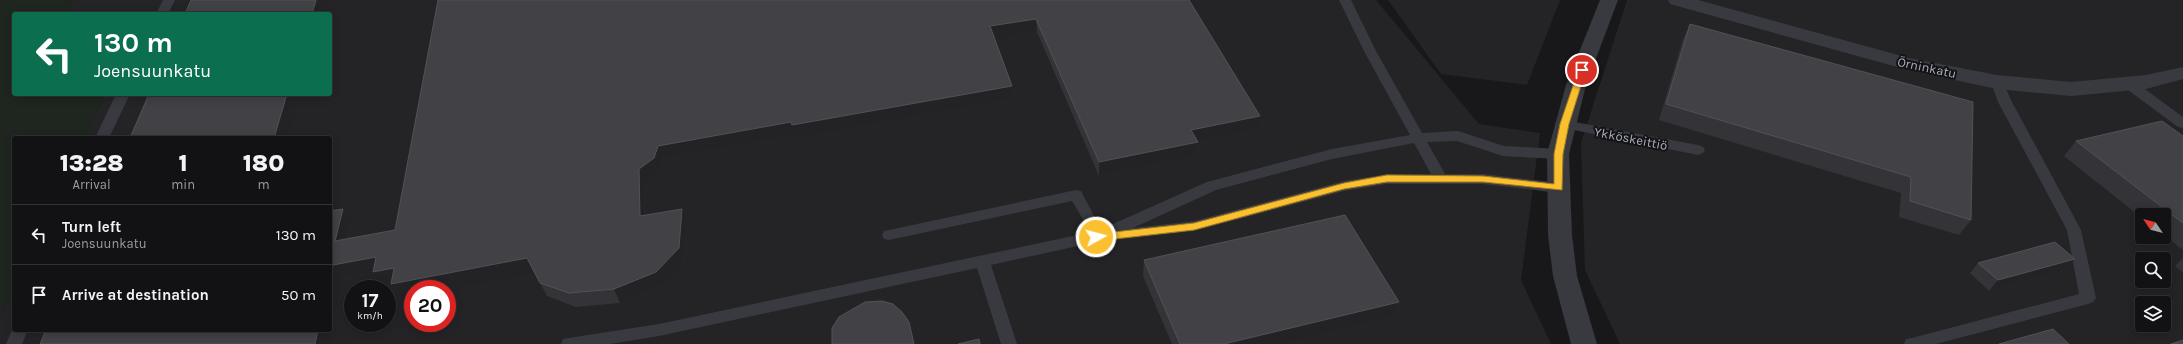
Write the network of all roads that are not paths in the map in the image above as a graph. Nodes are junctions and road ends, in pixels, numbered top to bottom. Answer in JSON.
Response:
{"nodes":[{"id":1,"x":169,"y":0,"type":"edge"},
{"id":2,"x":1345,"y":0,"type":"edge"},
{"id":3,"x":1609,"y":0,"type":"edge"},
{"id":4,"x":1677,"y":0,"type":"edge"},
{"id":5,"x":163,"y":12,"type":"edge"},
{"id":6,"x":2183,"y":73,"type":"edge"},
{"id":7,"x":1997,"y":82,"type":"junction"},
{"id":8,"x":2129,"y":84,"type":"junction"},
{"id":9,"x":122,"y":96,"type":"edge"},
{"id":10,"x":1564,"y":124,"type":"junction"},
{"id":11,"x":2183,"y":124,"type":"edge"},
{"id":12,"x":103,"y":136,"type":"edge"},
{"id":13,"x":1419,"y":138,"type":"junction"},
{"id":14,"x":1698,"y":150,"type":"dead end"},
{"id":15,"x":1558,"y":154,"type":"junction"},
{"id":16,"x":1441,"y":179,"type":"junction"},
{"id":17,"x":1559,"y":188,"type":"junction"},
{"id":18,"x":889,"y":235,"type":"dead end"},
{"id":19,"x":1096,"y":237,"type":"junction"},
{"id":20,"x":984,"y":262,"type":"junction"},
{"id":21,"x":19,"y":332,"type":"edge"},
{"id":22,"x":14,"y":344,"type":"edge"},
{"id":23,"x":569,"y":344,"type":"edge"},
{"id":24,"x":1009,"y":344,"type":"edge"},
{"id":25,"x":1584,"y":344,"type":"edge"},
{"id":26,"x":1912,"y":344,"type":"edge"}],
"edges":[{"from":1,"to":5,"type":"lane"},
{"from":2,"to":13,"type":"lane"},
{"from":3,"to":10,"type":"street"},
{"from":4,"to":7,"type":"street","name":"Örninkatu"},
{"from":6,"to":8,"type":"street","name":"Örninkatu"},
{"from":7,"to":8,"type":"street","name":"Örninkatu"},
{"from":7,"to":26,"type":"lane"},
{"from":8,"to":11,"type":"lane"},
{"from":9,"to":12,"type":"lane"},
{"from":10,"to":14,"type":"lane","name":"Ykköskeittiö"},
{"from":10,"to":15,"type":"street"},
{"from":13,"to":15,"type":"lane"},
{"from":13,"to":16,"type":"lane"},
{"from":13,"to":19,"type":"lane"},
{"from":15,"to":17,"type":"street"},
{"from":16,"to":17,"type":"lane"},
{"from":16,"to":19,"type":"lane"},
{"from":17,"to":25,"type":"street"},
{"from":18,"to":19,"type":"lane"},
{"from":19,"to":20,"type":"lane"},
{"from":20,"to":23,"type":"lane"},
{"from":20,"to":24,"type":"lane"},
{"from":21,"to":22,"type":"lane"}]}
